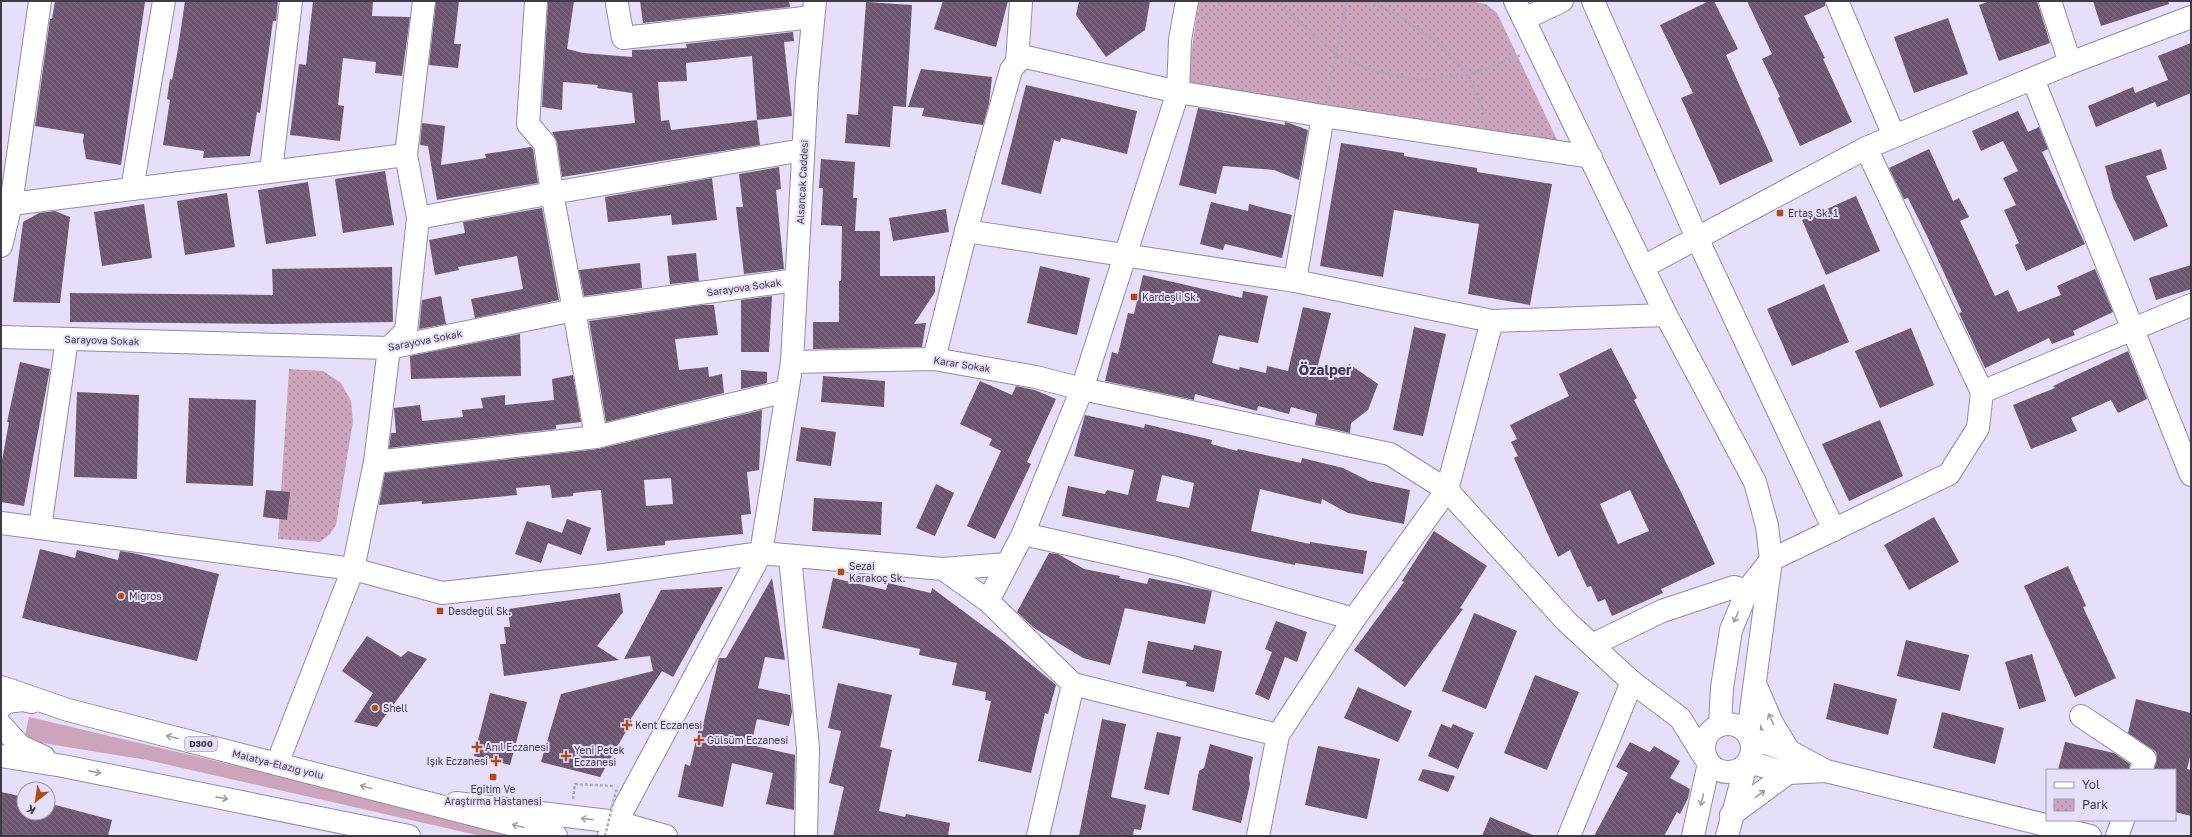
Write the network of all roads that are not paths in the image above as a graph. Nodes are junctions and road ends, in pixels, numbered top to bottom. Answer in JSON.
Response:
{"nodes":[{"id":1,"x":40,"y":1,"type":"edge"},
{"id":2,"x":164,"y":1,"type":"edge"},
{"id":3,"x":291,"y":1,"type":"edge"},
{"id":4,"x":424,"y":1,"type":"edge"},
{"id":5,"x":536,"y":1,"type":"edge"},
{"id":6,"x":1186,"y":1,"type":"edge"},
{"id":7,"x":1562,"y":1,"type":"edge"},
{"id":8,"x":1593,"y":1,"type":"edge"},
{"id":9,"x":1837,"y":1,"type":"edge"},
{"id":10,"x":2050,"y":1,"type":"edge"},
{"id":11,"x":1021,"y":2,"type":"dead end"},
{"id":12,"x":618,"y":3,"type":"edge"},
{"id":13,"x":814,"y":9,"type":"edge"},
{"id":14,"x":1520,"y":10,"type":"edge"},
{"id":15,"x":2191,"y":17,"type":"edge"},
{"id":16,"x":1017,"y":62,"type":"junction"},
{"id":17,"x":2070,"y":63,"type":"junction"},
{"id":18,"x":2033,"y":79,"type":"junction"},
{"id":19,"x":1178,"y":92,"type":"junction"},
{"id":20,"x":1323,"y":116,"type":"junction"},
{"id":21,"x":1894,"y":136,"type":"junction"},
{"id":22,"x":1866,"y":148,"type":"junction"},
{"id":23,"x":803,"y":150,"type":"junction"},
{"id":24,"x":406,"y":155,"type":"junction"},
{"id":25,"x":1590,"y":157,"type":"junction"},
{"id":26,"x":271,"y":171,"type":"junction"},
{"id":27,"x":132,"y":189,"type":"junction"},
{"id":28,"x":552,"y":193,"type":"junction"},
{"id":29,"x":11,"y":204,"type":"junction"},
{"id":30,"x":418,"y":218,"type":"junction"},
{"id":31,"x":966,"y":231,"type":"junction"},
{"id":32,"x":1697,"y":238,"type":"junction"},
{"id":33,"x":1,"y":246,"type":"edge"},
{"id":34,"x":1125,"y":255,"type":"junction"},
{"id":35,"x":1643,"y":267,"type":"junction"},
{"id":36,"x":796,"y":280,"type":"junction"},
{"id":37,"x":1295,"y":281,"type":"junction"},
{"id":38,"x":2191,"y":305,"type":"edge"},
{"id":39,"x":574,"y":310,"type":"junction"},
{"id":40,"x":1666,"y":315,"type":"junction"},
{"id":41,"x":1492,"y":321,"type":"junction"},
{"id":42,"x":2131,"y":329,"type":"junction"},
{"id":43,"x":1,"y":337,"type":"edge"},
{"id":44,"x":67,"y":339,"type":"junction"},
{"id":45,"x":389,"y":348,"type":"junction"},
{"id":46,"x":934,"y":358,"type":"junction"},
{"id":47,"x":792,"y":362,"type":"junction"},
{"id":48,"x":1082,"y":389,"type":"junction"},
{"id":49,"x":787,"y":391,"type":"junction"},
{"id":50,"x":1982,"y":392,"type":"junction"},
{"id":51,"x":596,"y":437,"type":"junction"},
{"id":52,"x":375,"y":462,"type":"junction"},
{"id":53,"x":2191,"y":475,"type":"edge"},
{"id":54,"x":1448,"y":490,"type":"junction"},
{"id":55,"x":1,"y":523,"type":"edge"},
{"id":56,"x":40,"y":528,"type":"junction"},
{"id":57,"x":1834,"y":530,"type":"junction"},
{"id":58,"x":1023,"y":534,"type":"junction"},
{"id":59,"x":761,"y":553,"type":"junction"},
{"id":60,"x":790,"y":556,"type":"junction"},
{"id":61,"x":1771,"y":560,"type":"junction"},
{"id":62,"x":1007,"y":564,"type":"junction"},
{"id":63,"x":353,"y":569,"type":"junction"},
{"id":64,"x":943,"y":569,"type":"junction"},
{"id":65,"x":1747,"y":591,"type":"junction"},
{"id":66,"x":988,"y":601,"type":"junction"},
{"id":67,"x":1354,"y":619,"type":"junction"},
{"id":68,"x":1592,"y":645,"type":"junction"},
{"id":69,"x":1632,"y":682,"type":"junction"},
{"id":70,"x":1073,"y":684,"type":"junction"},
{"id":71,"x":1756,"y":686,"type":"junction"},
{"id":72,"x":1,"y":687,"type":"edge"},
{"id":73,"x":1,"y":707,"type":"edge"},
{"id":74,"x":68,"y":710,"type":"junction"},
{"id":75,"x":2081,"y":716,"type":"dead end"},
{"id":76,"x":1680,"y":718,"type":"junction"},
{"id":77,"x":1,"y":725,"type":"edge"},
{"id":78,"x":1719,"y":726,"type":"junction"},
{"id":79,"x":1278,"y":736,"type":"junction"},
{"id":80,"x":1749,"y":736,"type":"junction"},
{"id":81,"x":1788,"y":751,"type":"junction"},
{"id":82,"x":1,"y":756,"type":"edge"},
{"id":83,"x":1707,"y":760,"type":"junction"},
{"id":84,"x":277,"y":764,"type":"junction"},
{"id":85,"x":1747,"y":764,"type":"junction"},
{"id":86,"x":63,"y":766,"type":"junction"},
{"id":87,"x":2141,"y":769,"type":"edge"},
{"id":88,"x":1826,"y":771,"type":"junction"},
{"id":89,"x":1788,"y":773,"type":"junction"},
{"id":90,"x":403,"y":796,"type":"junction"},
{"id":91,"x":2123,"y":821,"type":"edge"},
{"id":92,"x":1729,"y":826,"type":"edge"},
{"id":93,"x":610,"y":831,"type":"edge"},
{"id":94,"x":403,"y":836,"type":"edge"},
{"id":95,"x":556,"y":836,"type":"edge"},
{"id":96,"x":666,"y":836,"type":"edge"},
{"id":97,"x":806,"y":836,"type":"edge"},
{"id":98,"x":1038,"y":836,"type":"edge"},
{"id":99,"x":1258,"y":836,"type":"edge"},
{"id":100,"x":1569,"y":836,"type":"edge"},
{"id":101,"x":1693,"y":836,"type":"edge"},
{"id":102,"x":2090,"y":836,"type":"edge"},
{"id":103,"x":2117,"y":836,"type":"edge"}],
"edges":[{"from":1,"to":29,"type":"main road"},
{"from":2,"to":27,"type":"main road"},
{"from":3,"to":26,"type":"main road"},
{"from":4,"to":24,"type":"main road"},
{"from":5,"to":28,"type":"main road"},
{"from":6,"to":19,"type":"main road"},
{"from":7,"to":14,"type":"main road"},
{"from":8,"to":32,"type":"main road"},
{"from":9,"to":21,"type":"main road"},
{"from":10,"to":17,"type":"main road"},
{"from":11,"to":16,"type":"main road"},
{"from":12,"to":13,"type":"main road"},
{"from":13,"to":23,"type":"main road","name":"Alsancak Caddesi"},
{"from":14,"to":25,"type":"main road"},
{"from":15,"to":17,"type":"main road"},
{"from":16,"to":19,"type":"main road"},
{"from":16,"to":31,"type":"main road"},
{"from":17,"to":18,"type":"main road"},
{"from":18,"to":21,"type":"main road"},
{"from":18,"to":42,"type":"main road"},
{"from":19,"to":20,"type":"main road"},
{"from":19,"to":34,"type":"main road"},
{"from":20,"to":25,"type":"main road"},
{"from":20,"to":37,"type":"main road"},
{"from":21,"to":22,"type":"main road"},
{"from":22,"to":32,"type":"main road"},
{"from":22,"to":50,"type":"main road"},
{"from":23,"to":28,"type":"main road"},
{"from":23,"to":36,"type":"main road","name":"Alsancak Caddesi"},
{"from":24,"to":26,"type":"main road"},
{"from":24,"to":30,"type":"main road"},
{"from":25,"to":35,"type":"main road"},
{"from":26,"to":27,"type":"main road"},
{"from":27,"to":29,"type":"main road"},
{"from":28,"to":30,"type":"main road"},
{"from":28,"to":39,"type":"main road"},
{"from":29,"to":33,"type":"main road"},
{"from":30,"to":45,"type":"main road"},
{"from":31,"to":34,"type":"main road"},
{"from":31,"to":46,"type":"main road"},
{"from":32,"to":35,"type":"main road"},
{"from":32,"to":57,"type":"main road"},
{"from":34,"to":37,"type":"main road"},
{"from":34,"to":48,"type":"main road"},
{"from":35,"to":40,"type":"main road"},
{"from":36,"to":39,"type":"main road","name":"Sarayova Sokak"},
{"from":36,"to":47,"type":"main road","name":"Alsancak Caddesi"},
{"from":37,"to":41,"type":"main road"},
{"from":38,"to":42,"type":"main road"},
{"from":39,"to":45,"type":"main road","name":"Sarayova Sokak"},
{"from":39,"to":51,"type":"main road"},
{"from":40,"to":41,"type":"main road"},
{"from":40,"to":61,"type":"main road"},
{"from":41,"to":54,"type":"main road"},
{"from":42,"to":50,"type":"main road"},
{"from":42,"to":53,"type":"main road"},
{"from":43,"to":44,"type":"main road","name":"Sarayova Sokak"},
{"from":44,"to":45,"type":"main road","name":"Sarayova Sokak"},
{"from":44,"to":56,"type":"main road"},
{"from":45,"to":52,"type":"main road"},
{"from":46,"to":47,"type":"main road","name":"Karar Sokak"},
{"from":46,"to":48,"type":"main road","name":"Karar Sokak"},
{"from":47,"to":49,"type":"main road","name":"Alsancak Caddesi"},
{"from":48,"to":54,"type":"main road","name":"Karar Sokak"},
{"from":48,"to":58,"type":"main road"},
{"from":49,"to":51,"type":"main road"},
{"from":49,"to":59,"type":"main road","name":"Alsancak Caddesi"},
{"from":50,"to":57,"type":"main road"},
{"from":51,"to":52,"type":"main road"},
{"from":52,"to":63,"type":"main road"},
{"from":54,"to":67,"type":"main road"},
{"from":54,"to":68,"type":"main road","name":"Karar Sokak"},
{"from":55,"to":56,"type":"main road"},
{"from":56,"to":63,"type":"main road"},
{"from":57,"to":61,"type":"main road"},
{"from":58,"to":62,"type":"main road"},
{"from":58,"to":67,"type":"main road"},
{"from":59,"to":60,"type":"main road"},
{"from":59,"to":63,"type":"main road"},
{"from":59,"to":93,"type":"main road","name":"Alsancak Caddesi"},
{"from":60,"to":64,"type":"main road"},
{"from":60,"to":97,"type":"main road"},
{"from":61,"to":65,"type":"main road"},
{"from":61,"to":71,"type":"main road"},
{"from":62,"to":64,"type":"main road"},
{"from":62,"to":66,"type":"main road"},
{"from":63,"to":84,"type":"main road"},
{"from":64,"to":66,"type":"main road"},
{"from":65,"to":68,"type":"main road"},
{"from":65,"to":78,"type":"main road","one_way":true},
{"from":66,"to":70,"type":"main road"},
{"from":67,"to":79,"type":"main road"},
{"from":68,"to":69,"type":"main road","name":"Karar Sokak"},
{"from":69,"to":76,"type":"main road","name":"Karar Sokak"},
{"from":69,"to":100,"type":"main road"},
{"from":70,"to":79,"type":"main road"},
{"from":70,"to":98,"type":"main road"},
{"from":71,"to":80,"type":"main road"},
{"from":81,"to":71,"type":"main road","one_way":true},
{"from":72,"to":74,"type":"main road","name":"Malatya-Elazığ yolu","number":"D300"},
{"from":73,"to":74,"type":"main road"},
{"from":84,"to":74,"type":"main road","name":"Malatya-Elazığ yolu","number":"D300","one_way":true},
{"from":75,"to":87,"type":"main road"},
{"from":76,"to":78,"type":"main road"},
{"from":76,"to":83,"type":"main road"},
{"from":77,"to":86,"type":"main road"},
{"from":78,"to":80,"type":"main road"},
{"from":78,"to":83,"type":"main road"},
{"from":79,"to":99,"type":"main road"},
{"from":80,"to":81,"type":"main road"},
{"from":80,"to":85,"type":"main road"},
{"from":81,"to":88,"type":"main road"},
{"from":82,"to":86,"type":"main road"},
{"from":83,"to":85,"type":"main road"},
{"from":83,"to":101,"type":"main road","one_way":true},
{"from":90,"to":84,"type":"main road","name":"Malatya-Elazığ yolu","number":"D300","one_way":true},
{"from":85,"to":89,"type":"main road"},
{"from":85,"to":92,"type":"main road"},
{"from":86,"to":94,"type":"main road","one_way":true},
{"from":88,"to":89,"type":"main road"},
{"from":88,"to":102,"type":"main road"},
{"from":92,"to":89,"type":"main road","one_way":true},
{"from":93,"to":90,"type":"main road","one_way":true},
{"from":95,"to":90,"type":"main road","name":"Malatya-Elazığ yolu","number":"D300","one_way":true},
{"from":91,"to":103,"type":"main road"},
{"from":93,"to":96,"type":"main road"}]}
